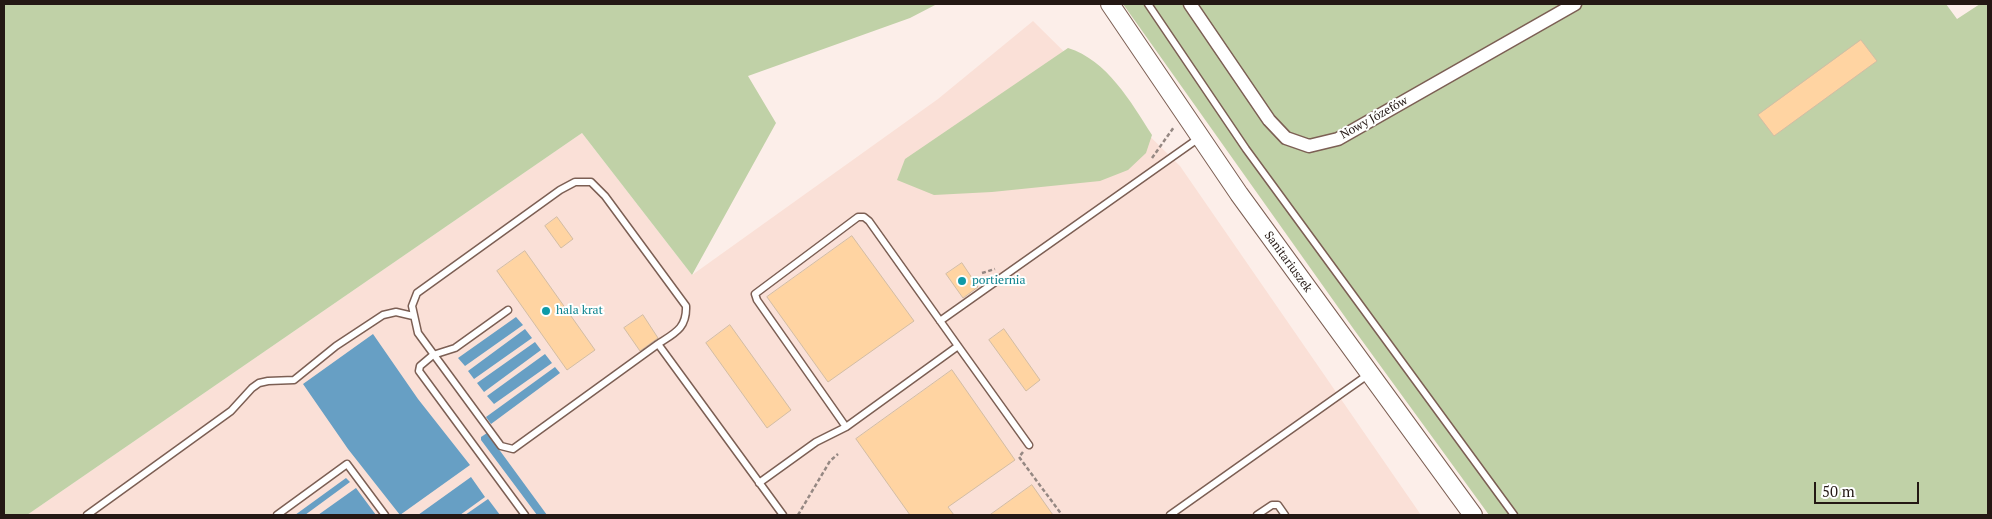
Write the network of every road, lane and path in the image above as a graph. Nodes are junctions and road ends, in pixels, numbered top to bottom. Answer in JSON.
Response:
{"nodes":[{"id":1,"x":1110,"y":4,"type":"edge"},
{"id":2,"x":1148,"y":4,"type":"edge"},
{"id":3,"x":1190,"y":4,"type":"edge"},
{"id":4,"x":1575,"y":4,"type":"edge"},
{"id":5,"x":1200,"y":137,"type":"junction"},
{"id":6,"x":508,"y":310,"type":"dead end"},
{"id":7,"x":413,"y":316,"type":"junction"},
{"id":8,"x":940,"y":321,"type":"junction"},
{"id":9,"x":658,"y":344,"type":"junction"},
{"id":10,"x":958,"y":346,"type":"junction"},
{"id":11,"x":432,"y":355,"type":"junction"},
{"id":12,"x":1370,"y":374,"type":"junction"},
{"id":13,"x":846,"y":427,"type":"junction"},
{"id":14,"x":1029,"y":445,"type":"joint"},
{"id":15,"x":838,"y":454,"type":"dead end"},
{"id":16,"x":759,"y":483,"type":"junction"},
{"id":17,"x":87,"y":515,"type":"edge"},
{"id":18,"x":277,"y":515,"type":"edge"},
{"id":19,"x":384,"y":515,"type":"edge"},
{"id":20,"x":525,"y":515,"type":"edge"},
{"id":21,"x":783,"y":515,"type":"edge"},
{"id":22,"x":798,"y":515,"type":"edge"},
{"id":23,"x":1062,"y":515,"type":"edge"},
{"id":24,"x":1170,"y":515,"type":"edge"},
{"id":25,"x":1257,"y":515,"type":"edge"},
{"id":26,"x":1285,"y":515,"type":"edge"},
{"id":27,"x":1473,"y":515,"type":"edge"},
{"id":28,"x":1514,"y":515,"type":"edge"}],
"edges":[{"from":1,"to":5,"type":"street","name":"Sanitariuszek"},
{"from":2,"to":28,"type":"lane"},
{"from":3,"to":4,"type":"street","name":"Nowy Józefów"},
{"from":5,"to":8,"type":"lane"},
{"from":5,"to":12,"type":"street","name":"Sanitariuszek"},
{"from":6,"to":11,"type":"lane"},
{"from":7,"to":9,"type":"lane"},
{"from":7,"to":11,"type":"lane"},
{"from":7,"to":17,"type":"lane"},
{"from":8,"to":10,"type":"lane"},
{"from":8,"to":13,"type":"lane"},
{"from":9,"to":11,"type":"lane"},
{"from":9,"to":16,"type":"lane"},
{"from":10,"to":13,"type":"lane"},
{"from":10,"to":14,"type":"lane"},
{"from":11,"to":20,"type":"lane"},
{"from":12,"to":24,"type":"lane"},
{"from":12,"to":27,"type":"street","name":"Sanitariuszek"},
{"from":13,"to":16,"type":"lane"},
{"from":14,"to":23,"type":"path"},
{"from":15,"to":22,"type":"path"},
{"from":16,"to":21,"type":"lane"},
{"from":18,"to":19,"type":"lane"},
{"from":25,"to":26,"type":"lane"}]}
